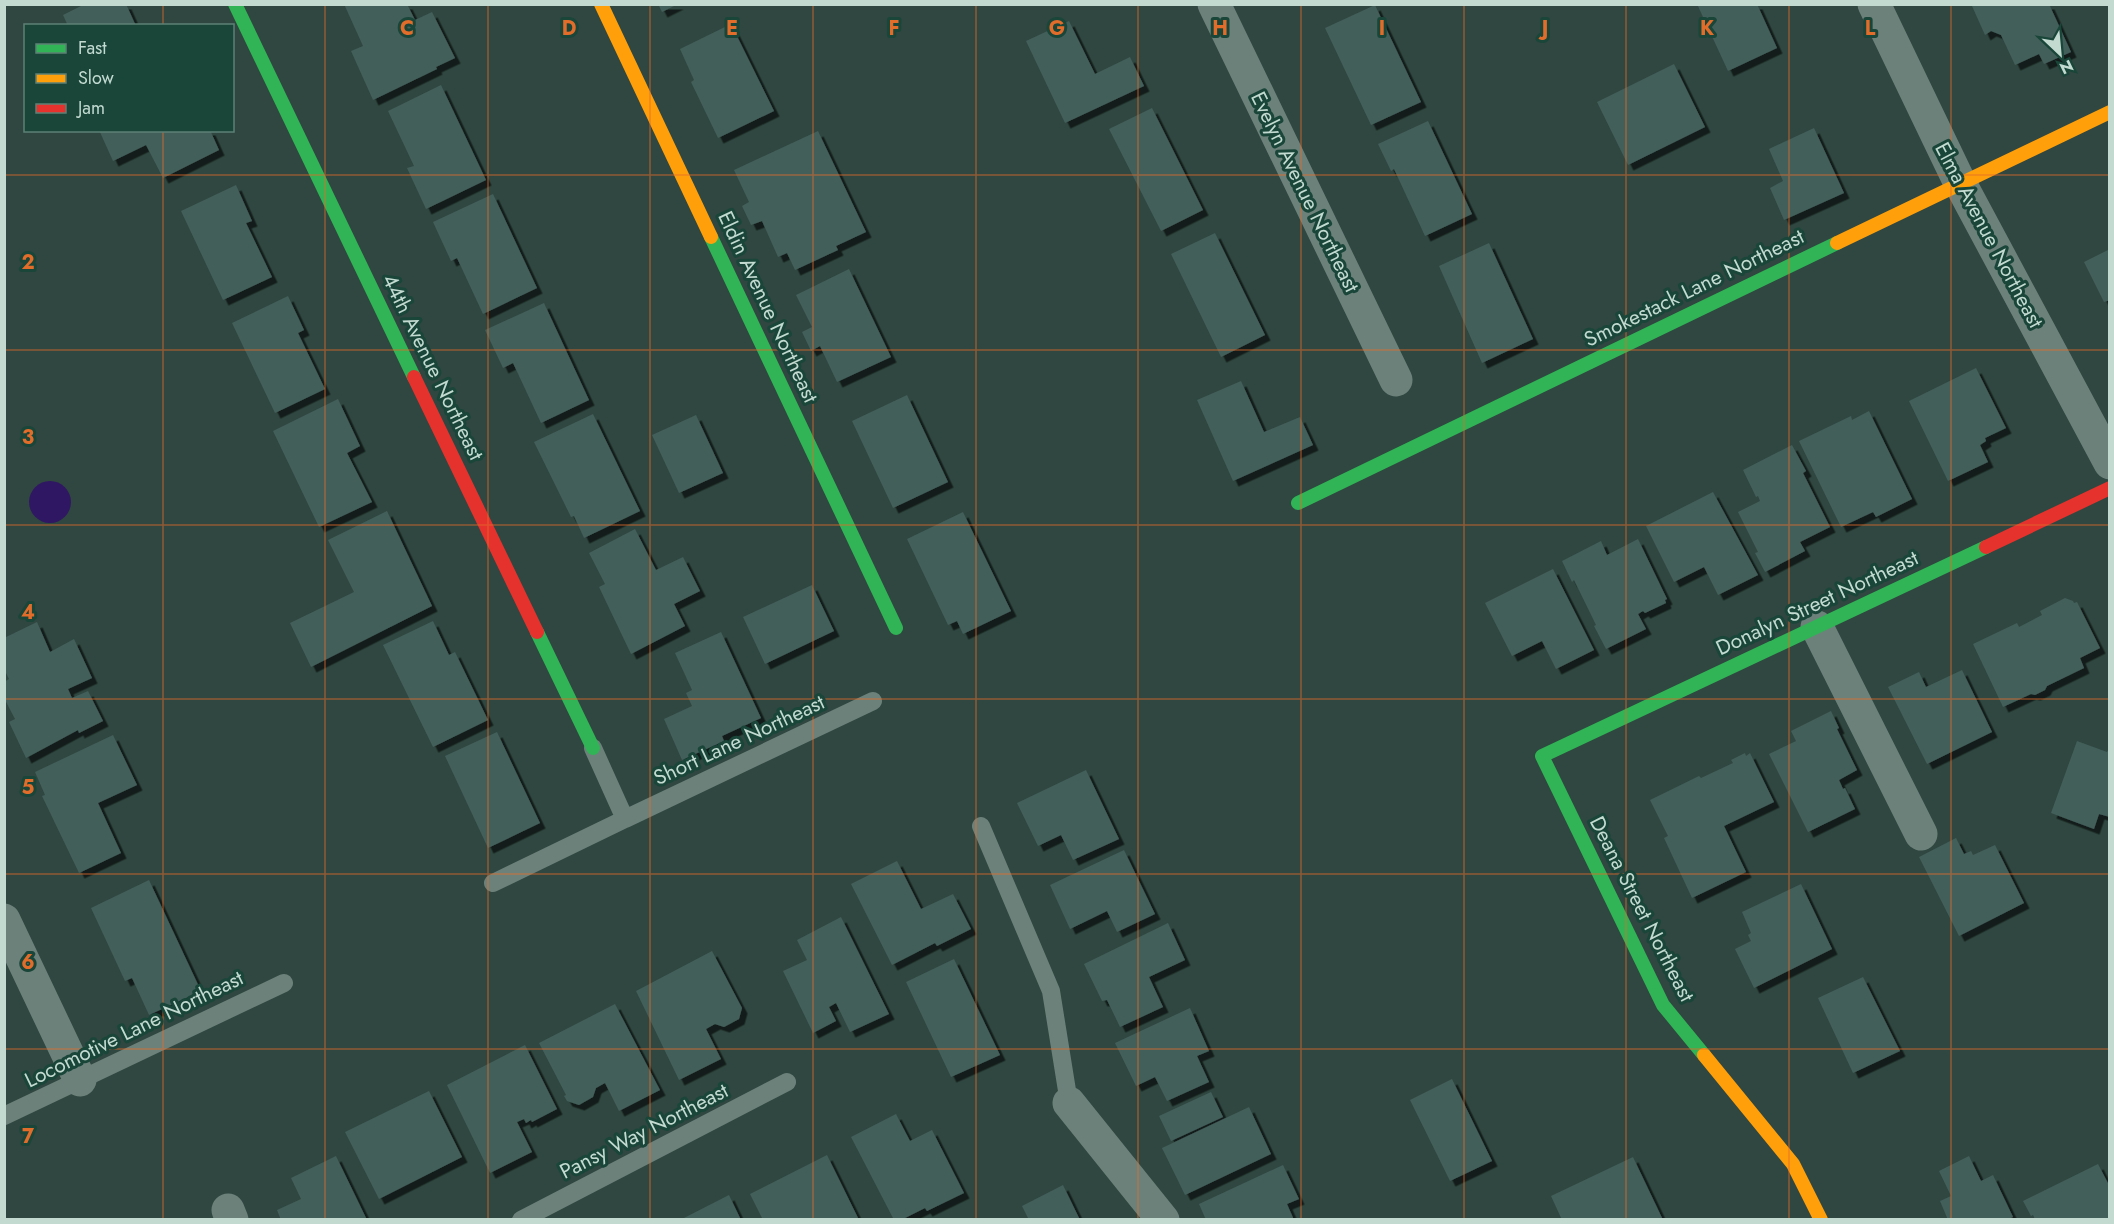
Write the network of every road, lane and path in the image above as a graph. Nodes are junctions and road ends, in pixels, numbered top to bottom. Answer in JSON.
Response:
{"nodes":[{"id":1,"x":235,"y":4,"type":"edge"},
{"id":2,"x":601,"y":4,"type":"edge"},
{"id":3,"x":1214,"y":4,"type":"edge"},
{"id":4,"x":1874,"y":4,"type":"edge"},
{"id":5,"x":2109,"y":112,"type":"edge"},
{"id":6,"x":1960,"y":183,"type":"junction"},
{"id":7,"x":1396,"y":380,"type":"dead end"},
{"id":8,"x":2106,"y":448,"type":"edge"},
{"id":9,"x":2109,"y":488,"type":"edge"},
{"id":10,"x":1298,"y":503,"type":"dead end"},
{"id":11,"x":1816,"y":627,"type":"junction"},
{"id":12,"x":896,"y":628,"type":"dead end"},
{"id":13,"x":873,"y":701,"type":"dead end"},
{"id":14,"x":593,"y":748,"type":"joint"},
{"id":15,"x":1542,"y":756,"type":"joint"},
{"id":16,"x":625,"y":819,"type":"junction"},
{"id":17,"x":981,"y":826,"type":"dead end"},
{"id":18,"x":1921,"y":834,"type":"dead end"},
{"id":19,"x":493,"y":883,"type":"dead end"},
{"id":20,"x":4,"y":920,"type":"edge"},
{"id":21,"x":284,"y":983,"type":"dead end"},
{"id":22,"x":80,"y":1080,"type":"junction"},
{"id":23,"x":787,"y":1082,"type":"dead end"},
{"id":24,"x":1069,"y":1103,"type":"joint"},
{"id":25,"x":4,"y":1116,"type":"edge"},
{"id":26,"x":521,"y":1220,"type":"edge"},
{"id":27,"x":1163,"y":1220,"type":"edge"},
{"id":28,"x":1821,"y":1220,"type":"edge"}],
"edges":[{"from":1,"to":14,"type":"street","name":"44th Avenue Northeast"},
{"from":2,"to":12,"type":"street","name":"Eldin Avenue Northeast"},
{"from":3,"to":7,"type":"street","name":"Evelyn Avenue Northeast"},
{"from":4,"to":6,"type":"street","name":"Elma Avenue Northeast"},
{"from":5,"to":6,"type":"street","name":"Smokestack Lane Northeast"},
{"from":6,"to":8,"type":"street","name":"Elma Avenue Northeast"},
{"from":6,"to":10,"type":"street","name":"Smokestack Lane Northeast"},
{"from":9,"to":11,"type":"street","name":"Donalyn Street Northeast"},
{"from":11,"to":15,"type":"street","name":"Donalyn Street Northeast"},
{"from":11,"to":18,"type":"street"},
{"from":13,"to":16,"type":"lane","name":"Short Lane Northeast"},
{"from":14,"to":16,"type":"lane"},
{"from":15,"to":28,"type":"street","name":"Deana Street Northeast"},
{"from":16,"to":19,"type":"lane","name":"Short Lane Northeast"},
{"from":17,"to":24,"type":"lane"},
{"from":20,"to":22,"type":"street"},
{"from":21,"to":22,"type":"lane","name":"Locomotive Lane Northeast"},
{"from":22,"to":25,"type":"lane","name":"Locomotive Lane Northeast"},
{"from":23,"to":26,"type":"lane","name":"Pansy Way Northeast"},
{"from":24,"to":27,"type":"street"}]}
